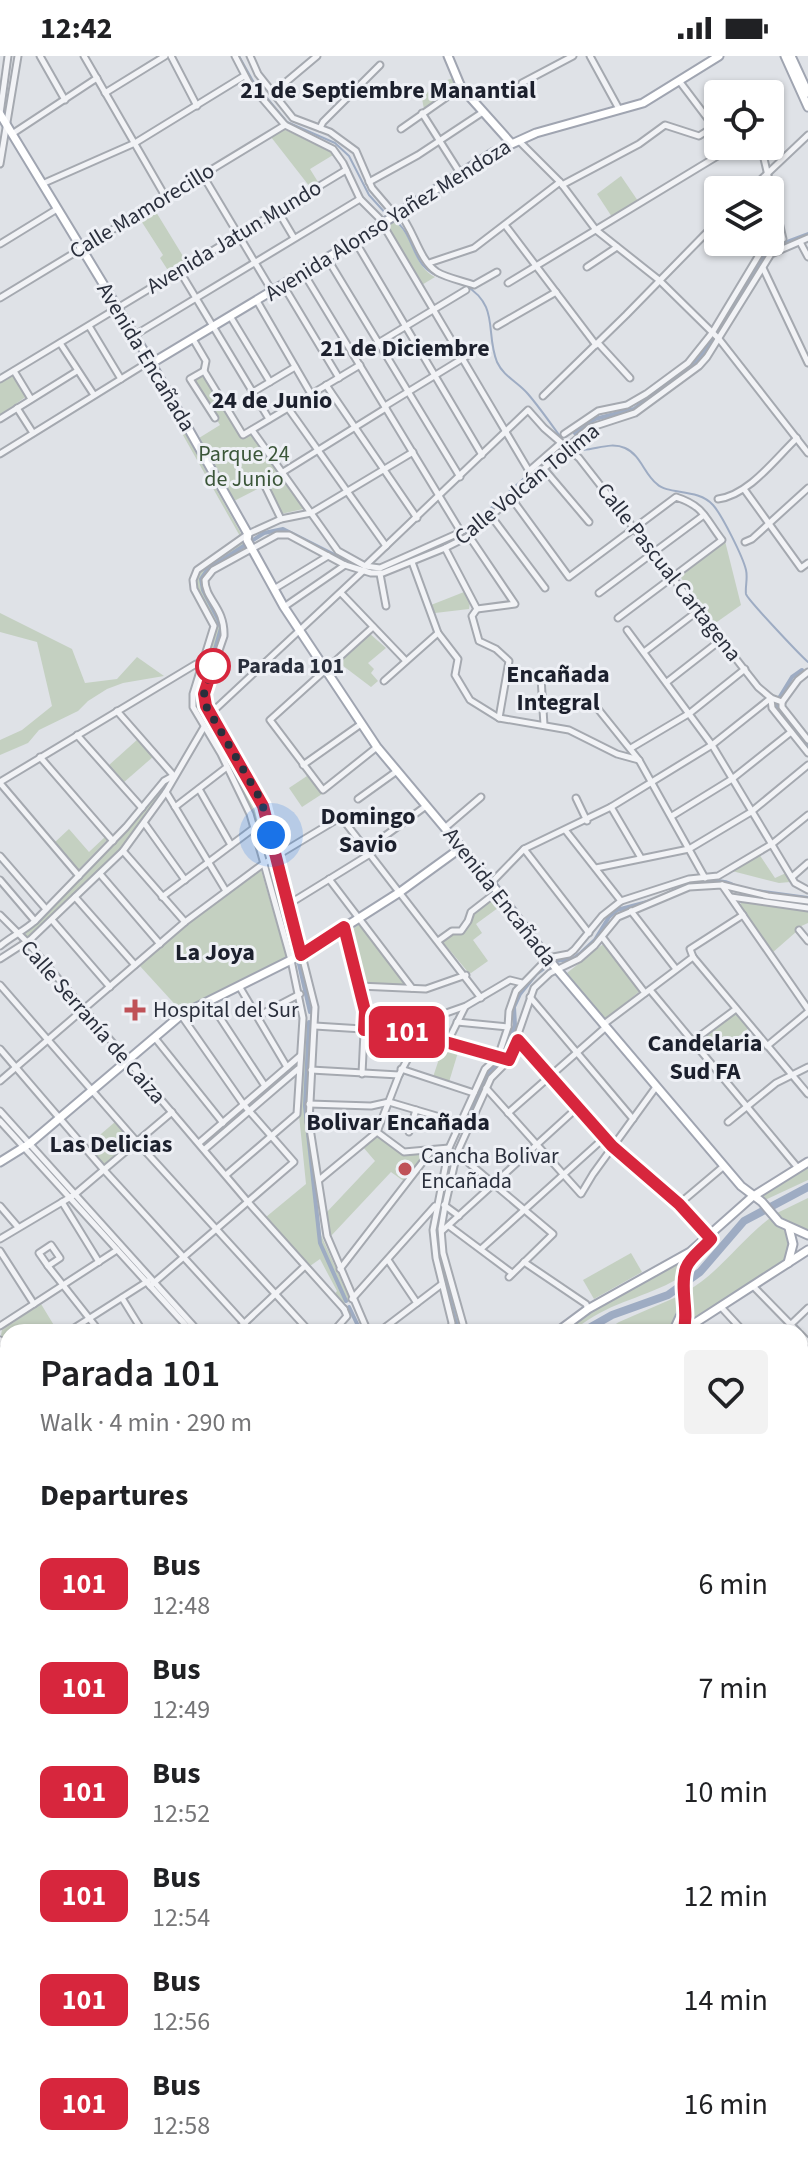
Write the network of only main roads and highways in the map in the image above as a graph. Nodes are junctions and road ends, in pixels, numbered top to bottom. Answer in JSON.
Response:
{"nodes":[{"id":1,"x":448,"y":56,"type":"edge"},
{"id":2,"x":785,"y":56,"type":"edge"},
{"id":3,"x":791,"y":56,"type":"edge"},
{"id":4,"x":716,"y":57,"type":"edge"},
{"id":5,"x":808,"y":93,"type":"edge"},
{"id":6,"x":808,"y":107,"type":"edge"},
{"id":7,"x":0,"y":114,"type":"edge"},
{"id":8,"x":515,"y":141,"type":"junction"},
{"id":9,"x":151,"y":362,"type":"junction"},
{"id":10,"x":462,"y":847,"type":"junction"},
{"id":11,"x":0,"y":1162,"type":"edge"},
{"id":12,"x":808,"y":1162,"type":"edge"},
{"id":13,"x":752,"y":1197,"type":"junction"},
{"id":14,"x":789,"y":1228,"type":"junction"},
{"id":15,"x":808,"y":1235,"type":"edge"},
{"id":16,"x":709,"y":1236,"type":"junction"},
{"id":17,"x":808,"y":1250,"type":"edge"},
{"id":18,"x":788,"y":1263,"type":"junction"},
{"id":19,"x":683,"y":1308,"type":"junction"},
{"id":20,"x":568,"y":1324,"type":"edge"},
{"id":21,"x":676,"y":1324,"type":"edge"},
{"id":22,"x":686,"y":1324,"type":"edge"},
{"id":23,"x":696,"y":1324,"type":"edge"}],
"edges":[{"from":1,"to":8,"type":"main road"},
{"from":2,"to":6,"type":"main road"},
{"from":3,"to":5,"type":"main road"},
{"from":4,"to":8,"type":"main road","name":"Avenida Alonso Yañez Mendoza"},
{"from":7,"to":9,"type":"main road","name":"Avenida Encañada"},
{"from":8,"to":9,"type":"main road","name":"Avenida Alonso Yañez Mendoza"},
{"from":9,"to":10,"type":"main road","name":"Avenida Encañada"},
{"from":10,"to":11,"type":"main road"},
{"from":10,"to":13,"type":"main road","name":"Avenida Encañada"},
{"from":12,"to":13,"type":"main road"},
{"from":13,"to":14,"type":"main road","name":"Avenida Encañada"},
{"from":13,"to":16,"type":"main road"},
{"from":14,"to":15,"type":"main road"},
{"from":14,"to":18,"type":"main road"},
{"from":16,"to":19,"type":"main road"},
{"from":16,"to":20,"type":"main road"},
{"from":17,"to":18,"type":"main road"},
{"from":18,"to":23,"type":"main road"},
{"from":19,"to":21,"type":"main road"},
{"from":19,"to":22,"type":"main road"}]}
